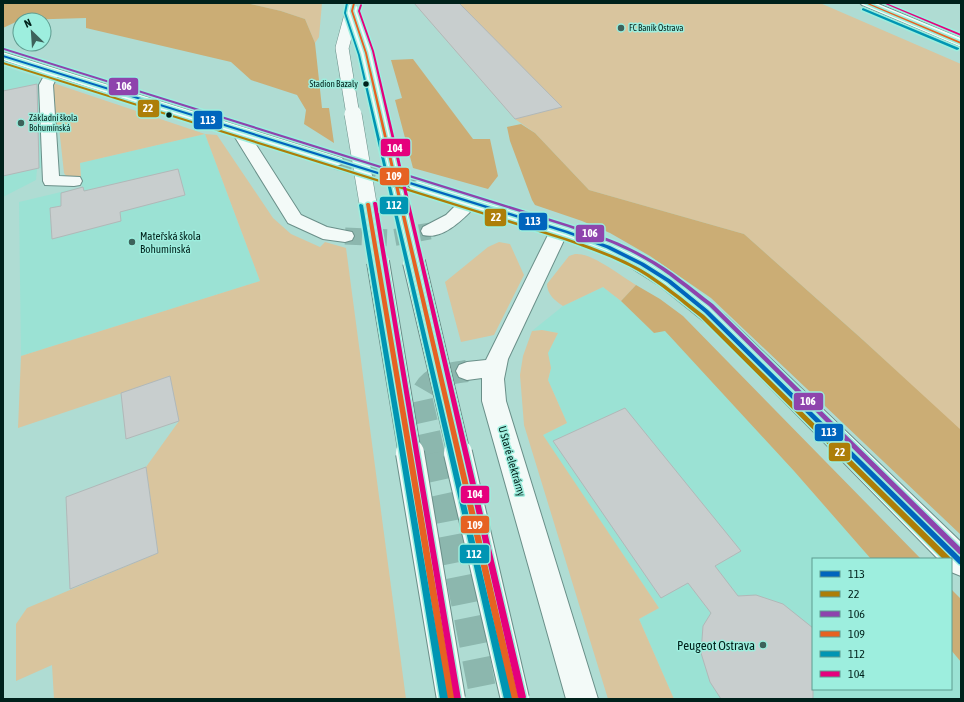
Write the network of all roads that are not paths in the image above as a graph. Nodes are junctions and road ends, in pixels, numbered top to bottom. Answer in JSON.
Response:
{"nodes":[{"id":1,"x":866,"y":3,"type":"edge"},
{"id":2,"x":353,"y":7,"type":"edge"},
{"id":3,"x":961,"y":43,"type":"edge"},
{"id":4,"x":3,"y":56,"type":"edge"},
{"id":5,"x":52,"y":72,"type":"junction"},
{"id":6,"x":238,"y":129,"type":"junction"},
{"id":7,"x":336,"y":161,"type":"tunnel mouth"},
{"id":8,"x":74,"y":181,"type":"dead end"},
{"id":9,"x":418,"y":186,"type":"tunnel mouth"},
{"id":10,"x":470,"y":202,"type":"junction"},
{"id":11,"x":560,"y":230,"type":"junction"},
{"id":12,"x":430,"y":231,"type":"tunnel mouth"},
{"id":13,"x":345,"y":236,"type":"tunnel mouth"},
{"id":14,"x":495,"y":368,"type":"junction"},
{"id":15,"x":467,"y":371,"type":"tunnel mouth"},
{"id":16,"x":961,"y":562,"type":"edge"},
{"id":17,"x":451,"y":699,"type":"edge"},
{"id":18,"x":515,"y":699,"type":"edge"},
{"id":19,"x":582,"y":699,"type":"edge"}],
"edges":[{"from":1,"to":3,"type":"street"},
{"from":2,"to":17,"type":"street","bridge":true},
{"from":2,"to":18,"type":"street","bridge":true},
{"from":4,"to":5,"type":"street"},
{"from":5,"to":6,"type":"street"},
{"from":5,"to":8,"type":"street"},
{"from":6,"to":7,"type":"street"},
{"from":6,"to":13,"type":"street"},
{"from":9,"to":10,"type":"street"},
{"from":10,"to":11,"type":"street"},
{"from":10,"to":12,"type":"street"},
{"from":11,"to":14,"type":"street","name":"U Staré elektrárny"},
{"from":11,"to":16,"type":"street"},
{"from":14,"to":15,"type":"street"},
{"from":14,"to":19,"type":"street","name":"U Staré elektrárny"}]}
